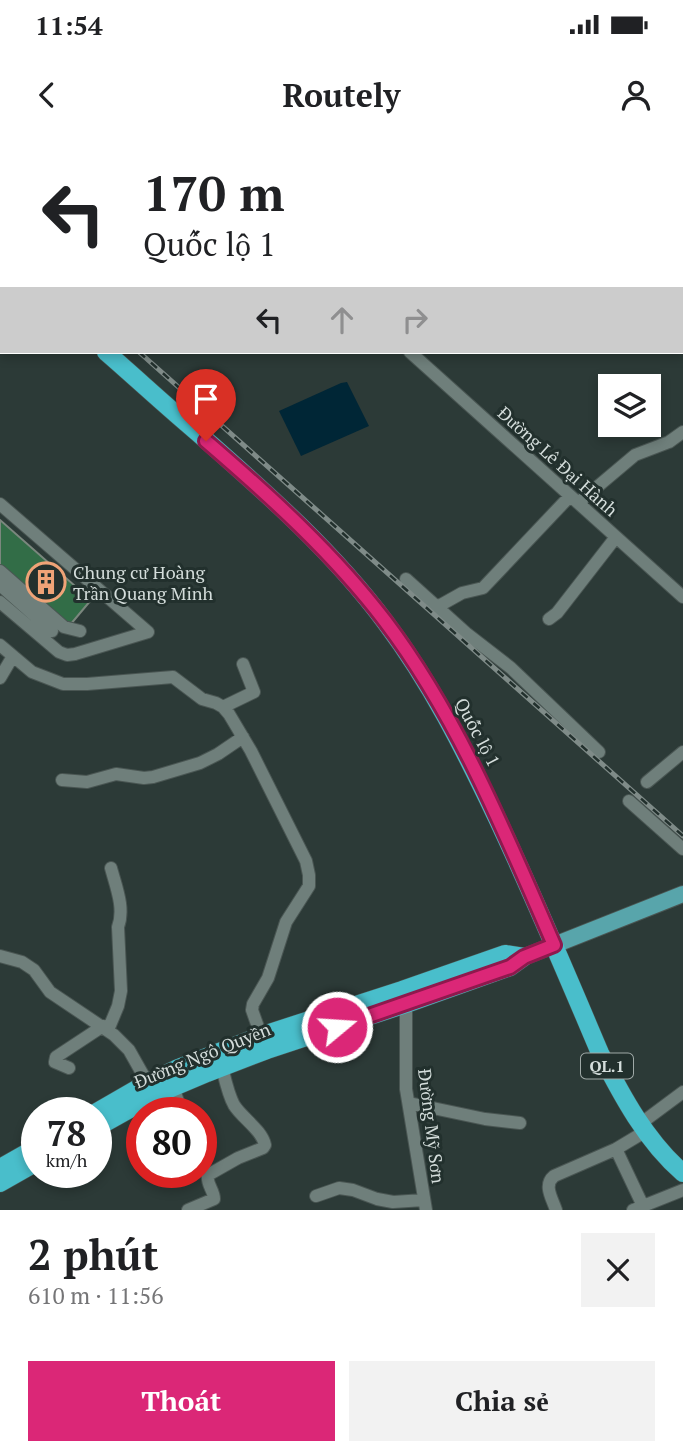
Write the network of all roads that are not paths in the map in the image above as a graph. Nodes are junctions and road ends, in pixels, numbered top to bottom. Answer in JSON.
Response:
{"nodes":[{"id":1,"x":108,"y":354,"type":"edge"},
{"id":2,"x":412,"y":354,"type":"edge"},
{"id":3,"x":683,"y":432,"type":"edge"},
{"id":4,"x":574,"y":499,"type":"junction"},
{"id":5,"x":0,"y":504,"type":"edge"},
{"id":6,"x":616,"y":537,"type":"junction"},
{"id":7,"x":0,"y":571,"type":"edge"},
{"id":8,"x":406,"y":579,"type":"dead end"},
{"id":9,"x":0,"y":585,"type":"edge"},
{"id":10,"x":8,"y":597,"type":"edge"},
{"id":11,"x":683,"y":597,"type":"edge"},
{"id":12,"x":437,"y":607,"type":"junction"},
{"id":13,"x":549,"y":619,"type":"dead end"},
{"id":14,"x":52,"y":631,"type":"junction"},
{"id":15,"x":80,"y":631,"type":"dead end"},
{"id":16,"x":0,"y":645,"type":"edge"},
{"id":17,"x":13,"y":656,"type":"junction"},
{"id":18,"x":243,"y":664,"type":"dead end"},
{"id":19,"x":0,"y":678,"type":"edge"},
{"id":20,"x":222,"y":707,"type":"junction"},
{"id":21,"x":243,"y":737,"type":"junction"},
{"id":22,"x":599,"y":752,"type":"dead end"},
{"id":23,"x":683,"y":752,"type":"edge"},
{"id":24,"x":62,"y":780,"type":"dead end"},
{"id":25,"x":647,"y":782,"type":"dead end"},
{"id":26,"x":629,"y":801,"type":"dead end"},
{"id":27,"x":683,"y":849,"type":"edge"},
{"id":28,"x":111,"y":868,"type":"dead end"},
{"id":29,"x":683,"y":894,"type":"edge"},
{"id":30,"x":554,"y":945,"type":"junction"},
{"id":31,"x":0,"y":956,"type":"edge"},
{"id":32,"x":524,"y":957,"type":"joint"},
{"id":33,"x":404,"y":997,"type":"junction"},
{"id":34,"x":106,"y":1028,"type":"junction"},
{"id":35,"x":263,"y":1043,"type":"junction"},
{"id":36,"x":222,"y":1067,"type":"junction"},
{"id":37,"x":69,"y":1068,"type":"dead end"},
{"id":38,"x":173,"y":1087,"type":"junction"},
{"id":39,"x":151,"y":1089,"type":"junction"},
{"id":40,"x":683,"y":1092,"type":"edge"},
{"id":41,"x":176,"y":1097,"type":"edge"},
{"id":42,"x":409,"y":1103,"type":"junction"},
{"id":43,"x":112,"y":1106,"type":"edge"},
{"id":44,"x":112,"y":1117,"type":"edge"},
{"id":45,"x":520,"y":1123,"type":"dead end"},
{"id":46,"x":643,"y":1128,"type":"junction"},
{"id":47,"x":616,"y":1149,"type":"junction"},
{"id":48,"x":21,"y":1156,"type":"edge"},
{"id":49,"x":0,"y":1168,"type":"edge"},
{"id":50,"x":21,"y":1172,"type":"edge"},
{"id":51,"x":683,"y":1173,"type":"edge"},
{"id":52,"x":0,"y":1184,"type":"edge"},
{"id":53,"x":683,"y":1190,"type":"edge"},
{"id":54,"x":316,"y":1196,"type":"dead end"},
{"id":55,"x":664,"y":1198,"type":"junction"},
{"id":56,"x":425,"y":1205,"type":"edge"},
{"id":57,"x":638,"y":1208,"type":"edge"},
{"id":58,"x":188,"y":1210,"type":"edge"},
{"id":59,"x":556,"y":1210,"type":"edge"},
{"id":60,"x":673,"y":1210,"type":"edge"}],
"edges":[{"from":1,"to":30,"type":"highway","name":"Quốc lộ 1","number":"QL.1"},
{"from":2,"to":4,"type":"street","name":"Đường Lê Đại Hành"},
{"from":3,"to":4,"type":"street"},
{"from":4,"to":6,"type":"street","name":"Đường Lê Đại Hành"},
{"from":4,"to":12,"type":"street"},
{"from":5,"to":14,"type":"street"},
{"from":6,"to":11,"type":"street","name":"Đường Lê Đại Hành"},
{"from":6,"to":13,"type":"street"},
{"from":7,"to":10,"type":"street"},
{"from":8,"to":12,"type":"street"},
{"from":9,"to":10,"type":"street"},
{"from":10,"to":14,"type":"street"},
{"from":10,"to":14,"type":"street"},
{"from":12,"to":22,"type":"street"},
{"from":14,"to":15,"type":"street"},
{"from":16,"to":17,"type":"street"},
{"from":17,"to":19,"type":"street"},
{"from":17,"to":20,"type":"street"},
{"from":18,"to":20,"type":"street"},
{"from":20,"to":21,"type":"street"},
{"from":21,"to":24,"type":"street"},
{"from":21,"to":35,"type":"street"},
{"from":23,"to":25,"type":"street"},
{"from":26,"to":27,"type":"street"},
{"from":28,"to":34,"type":"street"},
{"from":29,"to":30,"type":"main road","name":"Đường Ngô Quyền"},
{"from":30,"to":32,"type":"main road","name":"Đường Ngô Quyền"},
{"from":30,"to":46,"type":"highway","name":"Quốc lộ 1","number":"QL.1"},
{"from":31,"to":34,"type":"street"},
{"from":32,"to":33,"type":"highway","name":"Đường Ngô Quyền"},
{"from":33,"to":35,"type":"highway","name":"Đường Ngô Quyền"},
{"from":33,"to":42,"type":"street","name":"Đường Mỹ Sơn"},
{"from":34,"to":37,"type":"street"},
{"from":34,"to":39,"type":"street"},
{"from":35,"to":36,"type":"highway","name":"Đường Ngô Quyền"},
{"from":35,"to":39,"type":"highway","name":"Đường Ngô Quyền"},
{"from":36,"to":38,"type":"highway","name":"Đường Ngô Quyền"},
{"from":36,"to":58,"type":"street"},
{"from":38,"to":39,"type":"highway","name":"Đường Ngô Quyền"},
{"from":38,"to":41,"type":"street"},
{"from":39,"to":43,"type":"highway","name":"Đường Ngô Quyền"},
{"from":39,"to":44,"type":"highway","name":"Đường Ngô Quyền"},
{"from":40,"to":46,"type":"street"},
{"from":42,"to":45,"type":"street"},
{"from":42,"to":56,"type":"street","name":"Đường Mỹ Sơn"},
{"from":46,"to":47,"type":"street"},
{"from":46,"to":51,"type":"highway","name":"Quốc lộ 1","number":"QL.1"},
{"from":47,"to":57,"type":"street"},
{"from":47,"to":59,"type":"street"},
{"from":48,"to":49,"type":"highway"},
{"from":50,"to":52,"type":"highway"},
{"from":53,"to":55,"type":"street"},
{"from":54,"to":56,"type":"street"},
{"from":55,"to":57,"type":"street"},
{"from":55,"to":60,"type":"street"}]}
